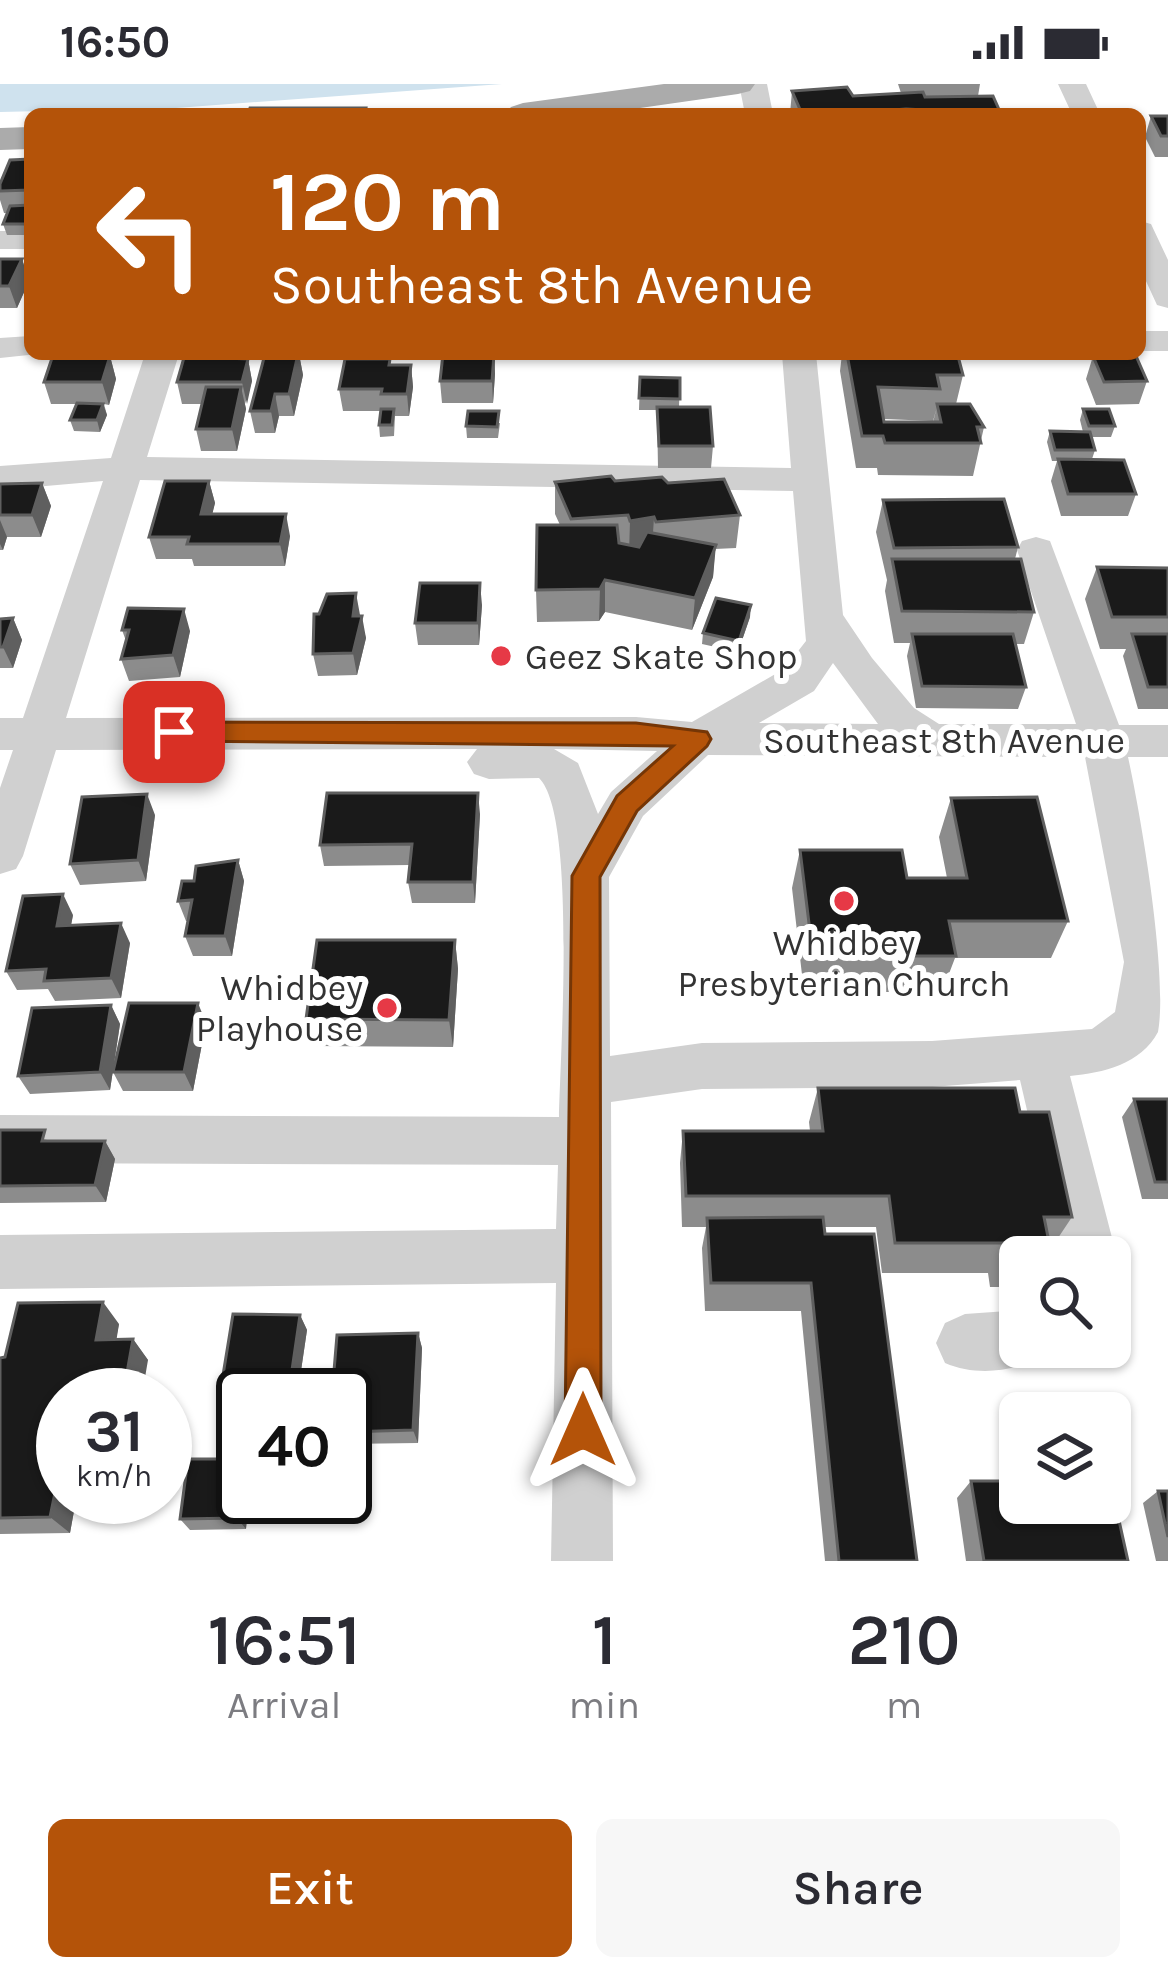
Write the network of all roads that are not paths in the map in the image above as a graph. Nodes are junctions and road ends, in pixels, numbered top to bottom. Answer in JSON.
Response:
{"nodes":[{"id":1,"x":738,"y":84,"type":"edge"},
{"id":2,"x":566,"y":108,"type":"edge"},
{"id":3,"x":1146,"y":245,"type":"edge"},
{"id":4,"x":1168,"y":298,"type":"edge"},
{"id":5,"x":159,"y":360,"type":"edge"},
{"id":6,"x":800,"y":360,"type":"edge"},
{"id":7,"x":125,"y":468,"type":"junction"},
{"id":8,"x":0,"y":478,"type":"edge"},
{"id":9,"x":810,"y":480,"type":"junction"},
{"id":10,"x":1036,"y":550,"type":"dead end"},
{"id":11,"x":823,"y":616,"type":"junction"},
{"id":12,"x":398,"y":732,"type":"junction"},
{"id":13,"x":20,"y":733,"type":"edge"},
{"id":14,"x":698,"y":739,"type":"junction"},
{"id":15,"x":934,"y":740,"type":"junction"},
{"id":16,"x":1102,"y":740,"type":"junction"},
{"id":17,"x":1168,"y":741,"type":"edge"},
{"id":18,"x":0,"y":856,"type":"edge"},
{"id":19,"x":586,"y":876,"type":"junction"},
{"id":20,"x":1157,"y":954,"type":"edge"},
{"id":21,"x":1040,"y":1056,"type":"junction"},
{"id":22,"x":584,"y":1084,"type":"junction"},
{"id":23,"x":0,"y":1139,"type":"edge"},
{"id":24,"x":584,"y":1141,"type":"junction"},
{"id":25,"x":1084,"y":1236,"type":"edge"},
{"id":26,"x":584,"y":1256,"type":"junction"},
{"id":27,"x":0,"y":1262,"type":"edge"},
{"id":28,"x":582,"y":1561,"type":"edge"}],
"edges":[{"from":1,"to":2,"type":"main road"},
{"from":3,"to":4,"type":"street"},
{"from":5,"to":7,"type":"street"},
{"from":6,"to":9,"type":"street"},
{"from":7,"to":8,"type":"street"},
{"from":7,"to":9,"type":"street"},
{"from":7,"to":13,"type":"street"},
{"from":9,"to":11,"type":"street"},
{"from":10,"to":16,"type":"street"},
{"from":11,"to":14,"type":"street"},
{"from":11,"to":15,"type":"street"},
{"from":12,"to":13,"type":"street","name":"Southeast 8th Avenue"},
{"from":12,"to":14,"type":"street","name":"Southeast 8th Avenue"},
{"from":12,"to":19,"type":"street"},
{"from":13,"to":18,"type":"street"},
{"from":14,"to":15,"type":"street","name":"Southeast 8th Avenue"},
{"from":14,"to":19,"type":"street"},
{"from":15,"to":16,"type":"street","name":"Southeast 8th Avenue"},
{"from":16,"to":17,"type":"street","name":"Southeast 8th Avenue"},
{"from":16,"to":20,"type":"street"},
{"from":19,"to":22,"type":"street"},
{"from":20,"to":21,"type":"street"},
{"from":21,"to":22,"type":"street"},
{"from":21,"to":25,"type":"street"},
{"from":22,"to":24,"type":"street"},
{"from":23,"to":24,"type":"street"},
{"from":24,"to":26,"type":"street"},
{"from":26,"to":27,"type":"street"},
{"from":26,"to":28,"type":"street"}]}
